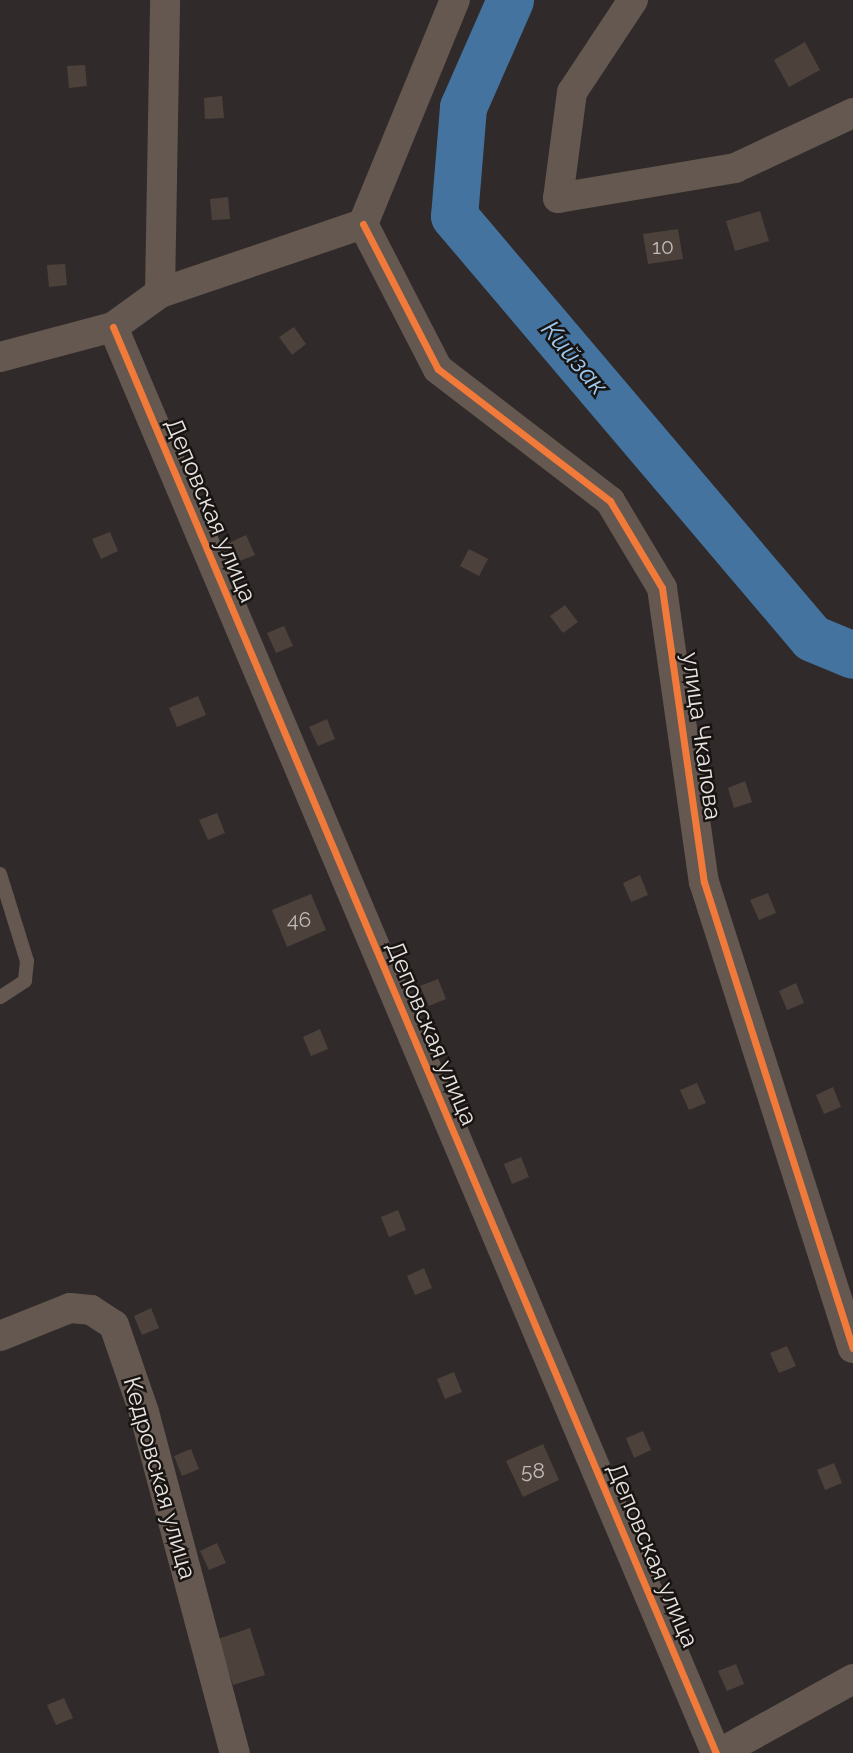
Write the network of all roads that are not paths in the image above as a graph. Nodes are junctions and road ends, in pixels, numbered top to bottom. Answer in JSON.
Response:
{"nodes":[{"id":1,"x":164,"y":0,"type":"edge"},
{"id":2,"x":455,"y":0,"type":"edge"},
{"id":3,"x":633,"y":0,"type":"edge"},
{"id":4,"x":853,"y":113,"type":"edge"},
{"id":5,"x":363,"y":223,"type":"junction"},
{"id":6,"x":160,"y":293,"type":"junction"},
{"id":7,"x":113,"y":327,"type":"junction"},
{"id":8,"x":0,"y":357,"type":"edge"},
{"id":9,"x":0,"y":874,"type":"edge"},
{"id":10,"x":0,"y":997,"type":"edge"},
{"id":11,"x":0,"y":1336,"type":"edge"},
{"id":12,"x":853,"y":1348,"type":"edge"},
{"id":13,"x":853,"y":1679,"type":"edge"},
{"id":14,"x":235,"y":1753,"type":"edge"},
{"id":15,"x":718,"y":1753,"type":"edge"}],
"edges":[{"from":1,"to":6,"type":"street"},
{"from":2,"to":5,"type":"street"},
{"from":3,"to":4,"type":"street"},
{"from":5,"to":6,"type":"street"},
{"from":5,"to":12,"type":"street","name":"улица Чкалова"},
{"from":6,"to":7,"type":"street"},
{"from":7,"to":8,"type":"street"},
{"from":7,"to":15,"type":"street","name":"Деповская улица"},
{"from":9,"to":10,"type":"lane"},
{"from":11,"to":14,"type":"street","name":"Кедровская улица"},
{"from":13,"to":15,"type":"street"}]}
